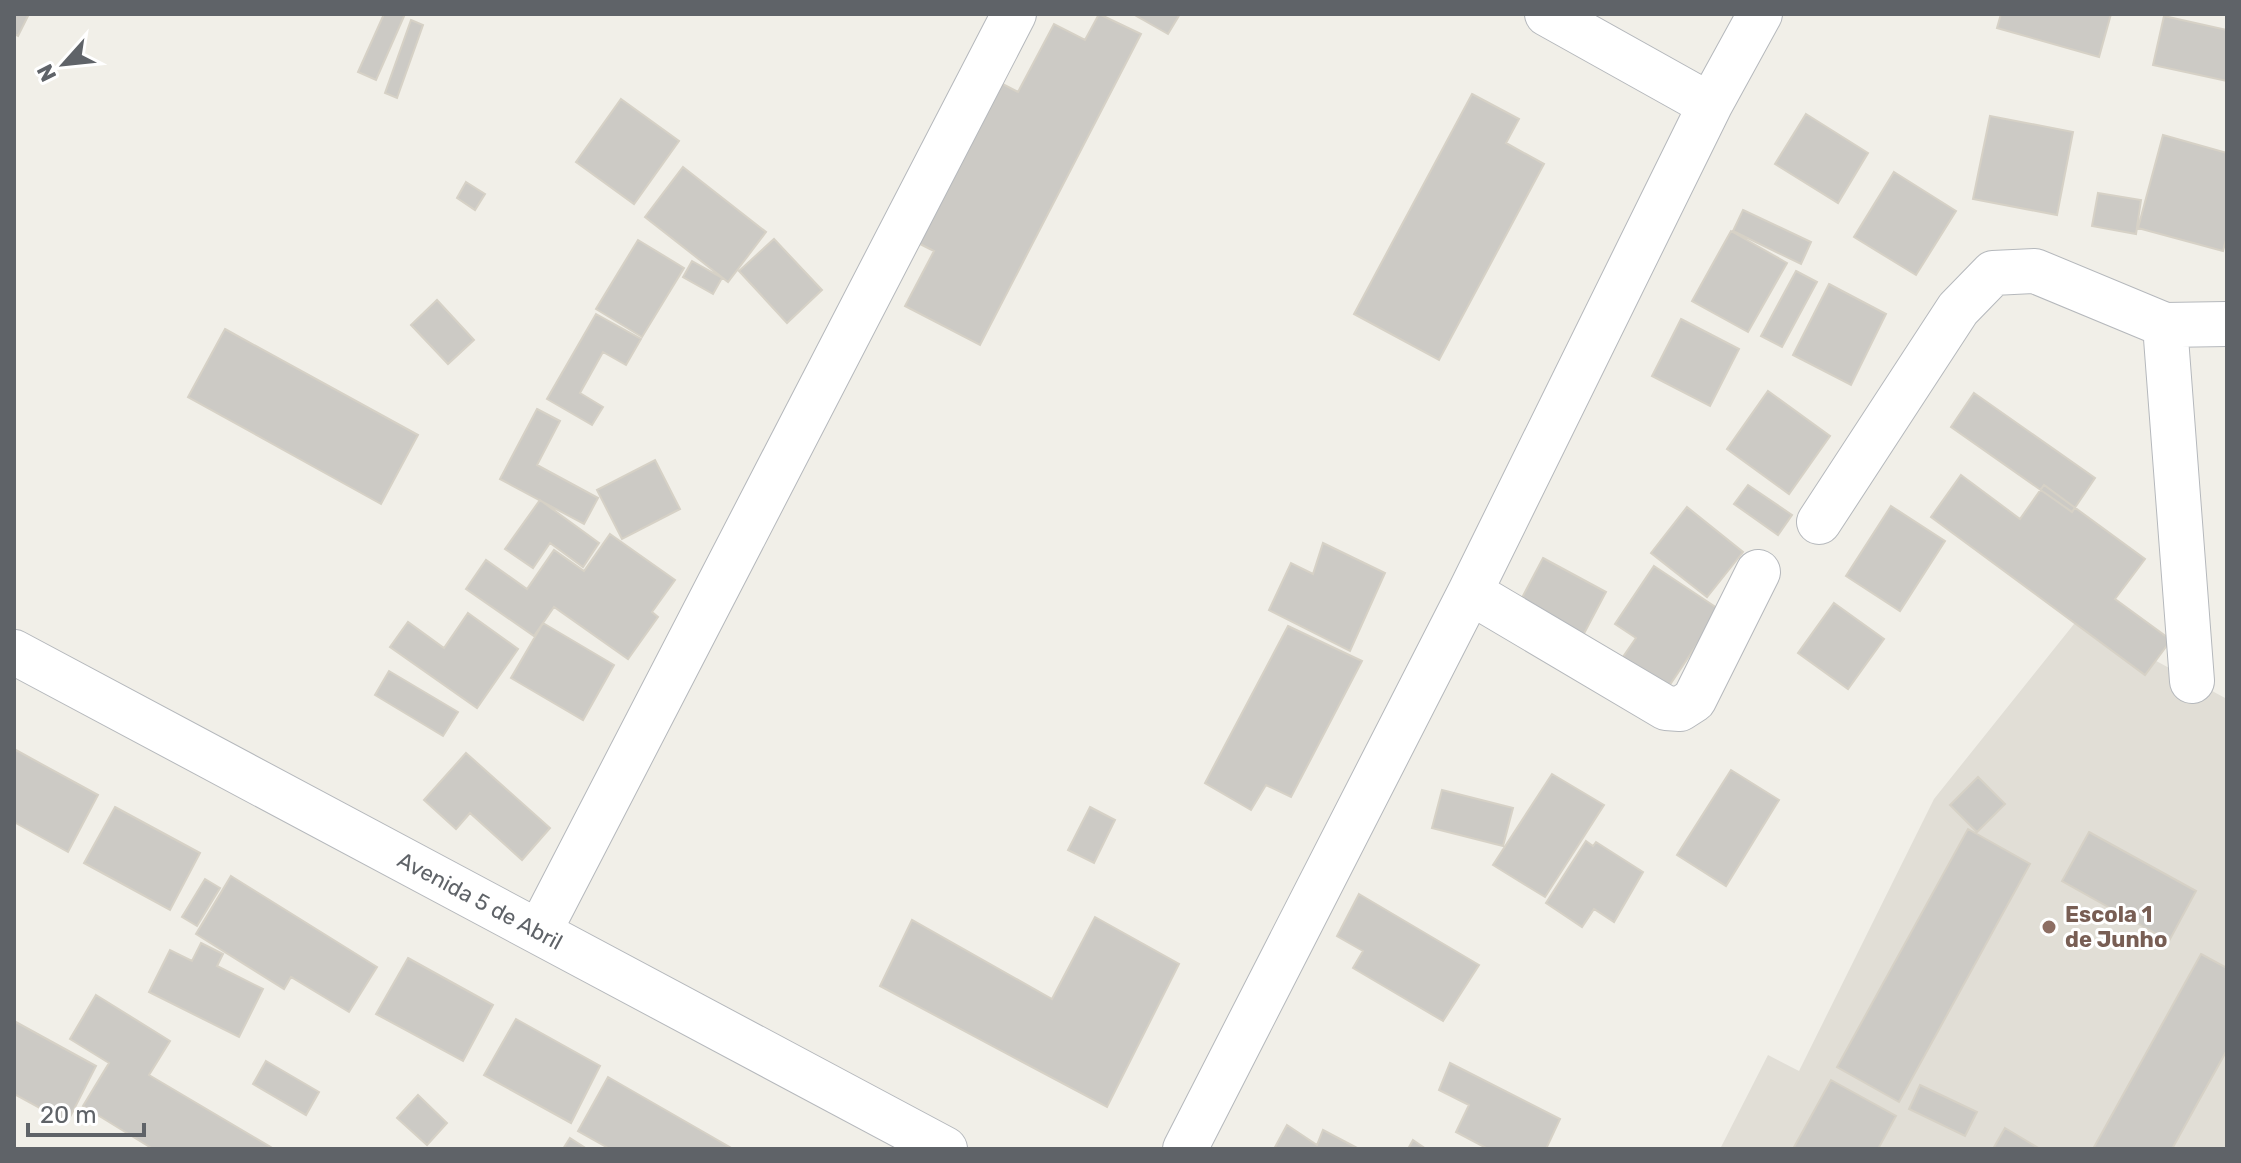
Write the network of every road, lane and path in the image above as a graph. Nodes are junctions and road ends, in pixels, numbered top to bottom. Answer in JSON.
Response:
{"nodes":[{"id":1,"x":1014,"y":14,"type":"edge"},
{"id":2,"x":1547,"y":14,"type":"edge"},
{"id":3,"x":1760,"y":14,"type":"edge"},
{"id":4,"x":1710,"y":105,"type":"junction"},
{"id":5,"x":2227,"y":324,"type":"edge"},
{"id":6,"x":2165,"y":325,"type":"junction"},
{"id":7,"x":1819,"y":522,"type":"dead end"},
{"id":8,"x":1758,"y":572,"type":"dead end"},
{"id":9,"x":1470,"y":592,"type":"junction"},
{"id":10,"x":14,"y":652,"type":"edge"},
{"id":11,"x":2192,"y":681,"type":"dead end"},
{"id":12,"x":539,"y":932,"type":"junction"},
{"id":13,"x":945,"y":1149,"type":"edge"},
{"id":14,"x":1185,"y":1149,"type":"edge"}],
"edges":[{"from":1,"to":12,"type":"street"},
{"from":2,"to":4,"type":"street"},
{"from":3,"to":4,"type":"street"},
{"from":4,"to":9,"type":"street"},
{"from":5,"to":6,"type":"street"},
{"from":6,"to":7,"type":"street"},
{"from":6,"to":11,"type":"street"},
{"from":8,"to":9,"type":"street"},
{"from":9,"to":14,"type":"street"},
{"from":10,"to":12,"type":"street","name":"Avenida 5 de Abril"},
{"from":12,"to":13,"type":"street","name":"Avenida 5 de Abril"}]}
